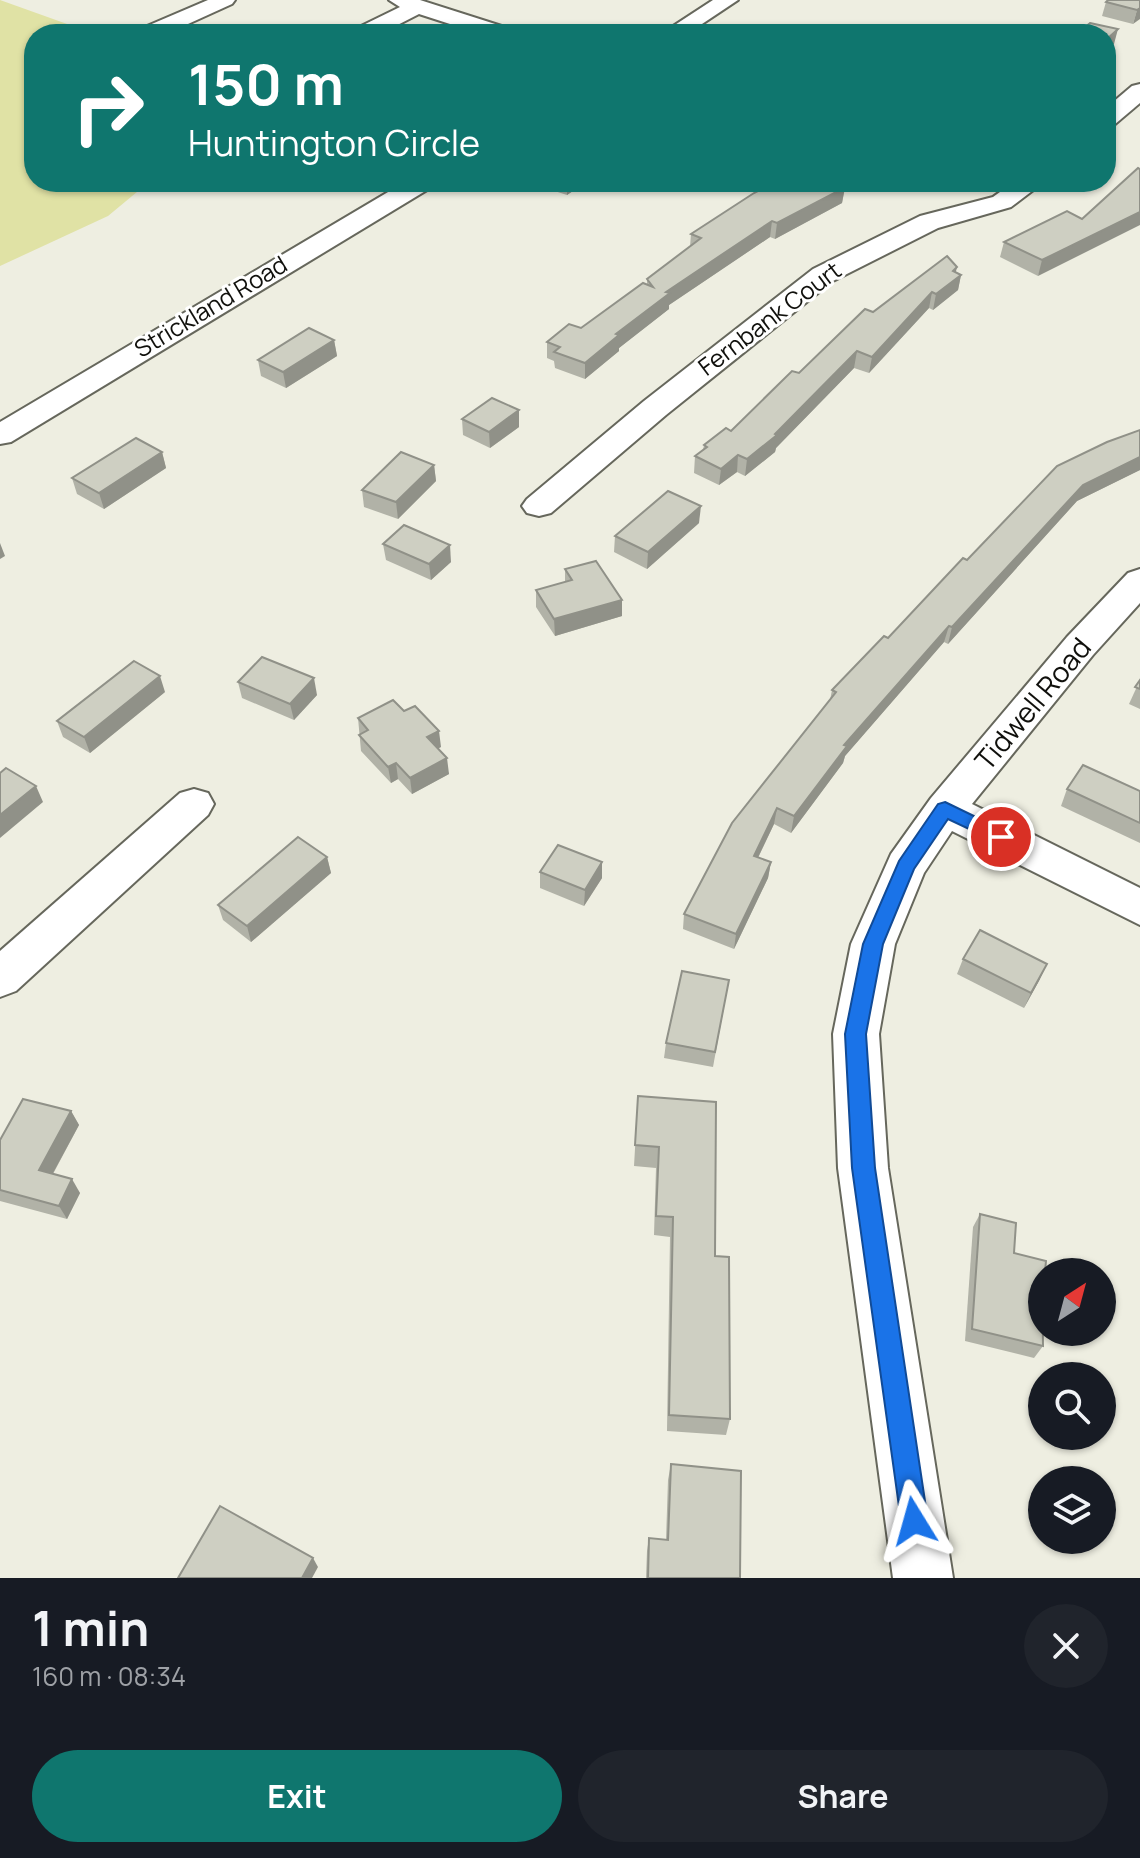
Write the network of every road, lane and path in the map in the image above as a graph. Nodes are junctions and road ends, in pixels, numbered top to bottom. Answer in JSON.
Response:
{"nodes":[{"id":1,"x":225,"y":0,"type":"edge"},
{"id":2,"x":728,"y":0,"type":"edge"},
{"id":3,"x":408,"y":3,"type":"edge"},
{"id":4,"x":171,"y":24,"type":"edge"},
{"id":5,"x":378,"y":24,"type":"edge"},
{"id":6,"x":472,"y":24,"type":"edge"},
{"id":7,"x":688,"y":24,"type":"edge"},
{"id":8,"x":1140,"y":91,"type":"edge"},
{"id":9,"x":1116,"y":111,"type":"edge"},
{"id":10,"x":406,"y":192,"type":"edge"},
{"id":11,"x":1016,"y":192,"type":"edge"},
{"id":12,"x":0,"y":435,"type":"edge"},
{"id":13,"x":539,"y":506,"type":"dead end"},
{"id":14,"x":1140,"y":581,"type":"edge"},
{"id":15,"x":194,"y":804,"type":"dead end"},
{"id":16,"x":945,"y":809,"type":"junction"},
{"id":17,"x":1140,"y":908,"type":"edge"},
{"id":18,"x":0,"y":978,"type":"edge"},
{"id":19,"x":923,"y":1578,"type":"edge"}],
"edges":[{"from":1,"to":4,"type":"street"},
{"from":2,"to":7,"type":"street"},
{"from":3,"to":5,"type":"street"},
{"from":3,"to":6,"type":"street"},
{"from":8,"to":9,"type":"street"},
{"from":10,"to":12,"type":"street","name":"Strickland Road"},
{"from":11,"to":13,"type":"street","name":"Fernbank Court"},
{"from":14,"to":16,"type":"street","name":"Tidwell Road"},
{"from":15,"to":18,"type":"street"},
{"from":16,"to":17,"type":"street"},
{"from":16,"to":19,"type":"street","name":"Tidwell Road"}]}
